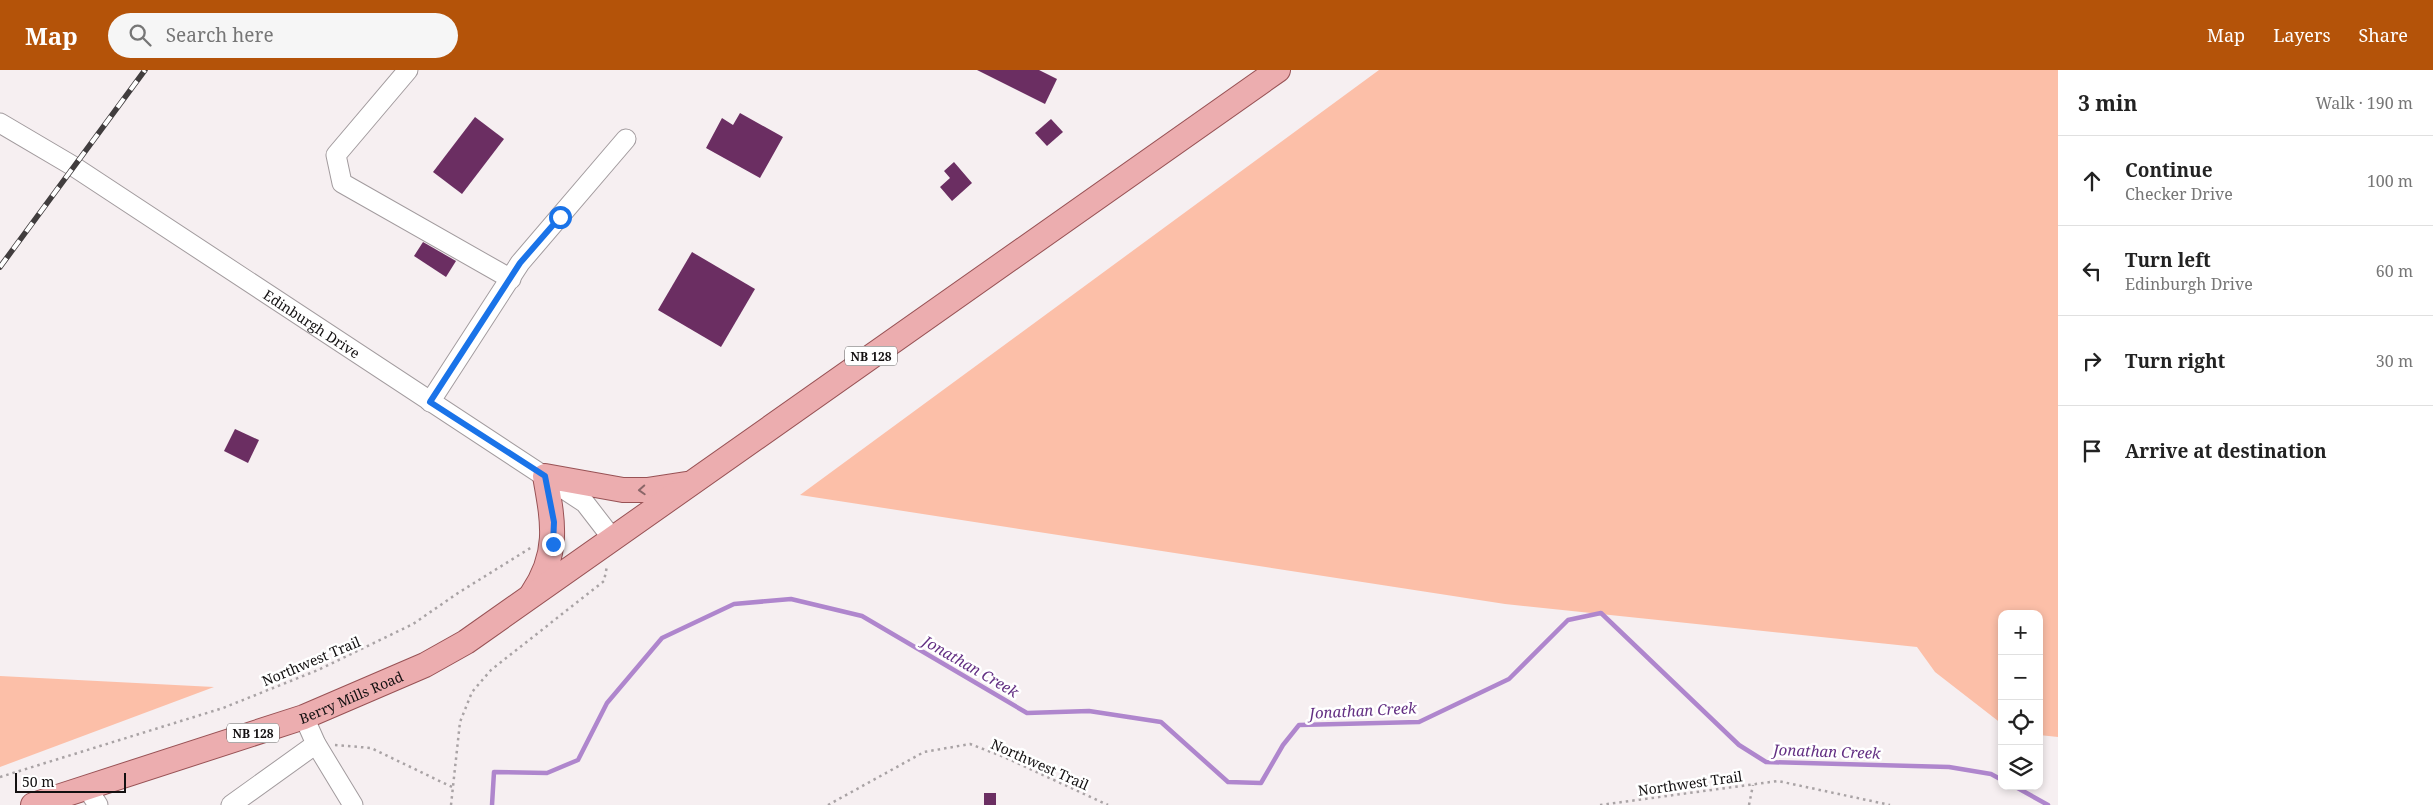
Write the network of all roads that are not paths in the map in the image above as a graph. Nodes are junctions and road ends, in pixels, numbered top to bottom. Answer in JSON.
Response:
{"nodes":[{"id":1,"x":408,"y":70,"type":"edge"},
{"id":2,"x":1278,"y":70,"type":"edge"},
{"id":3,"x":0,"y":123,"type":"edge"},
{"id":4,"x":626,"y":139,"type":"dead end"},
{"id":5,"x":511,"y":279,"type":"junction"},
{"id":6,"x":430,"y":402,"type":"junction"},
{"id":7,"x":545,"y":476,"type":"junction"},
{"id":8,"x":690,"y":483,"type":"junction"},
{"id":9,"x":612,"y":538,"type":"junction"},
{"id":10,"x":530,"y":598,"type":"junction"},
{"id":11,"x":304,"y":717,"type":"junction"},
{"id":12,"x":316,"y":744,"type":"junction"},
{"id":13,"x":93,"y":796,"type":"edge"},
{"id":14,"x":33,"y":805,"type":"edge"},
{"id":15,"x":231,"y":805,"type":"edge"},
{"id":16,"x":353,"y":805,"type":"edge"}],
"edges":[{"from":1,"to":5,"type":"street"},
{"from":2,"to":8,"type":"main road","number":"NB 128"},
{"from":3,"to":6,"type":"street","name":"Edinburgh Drive"},
{"from":4,"to":5,"type":"street"},
{"from":5,"to":6,"type":"street"},
{"from":6,"to":7,"type":"street","name":"Edinburgh Drive"},
{"from":8,"to":7,"type":"main road","one_way":true},
{"from":7,"to":9,"type":"street","name":"Edinburgh Drive"},
{"from":7,"to":10,"type":"main road"},
{"from":8,"to":9,"type":"main road","number":"NB 128"},
{"from":9,"to":10,"type":"main road","number":"NB 128"},
{"from":10,"to":11,"type":"main road","name":"Berry Mills Road","number":"NB 128"},
{"from":11,"to":12,"type":"street"},
{"from":11,"to":13,"type":"main road","name":"Berry Mills Road","number":"NB 128"},
{"from":12,"to":15,"type":"street"},
{"from":12,"to":16,"type":"street"},
{"from":13,"to":14,"type":"main road","name":"Berry Mills Road","number":"NB 128"}]}
